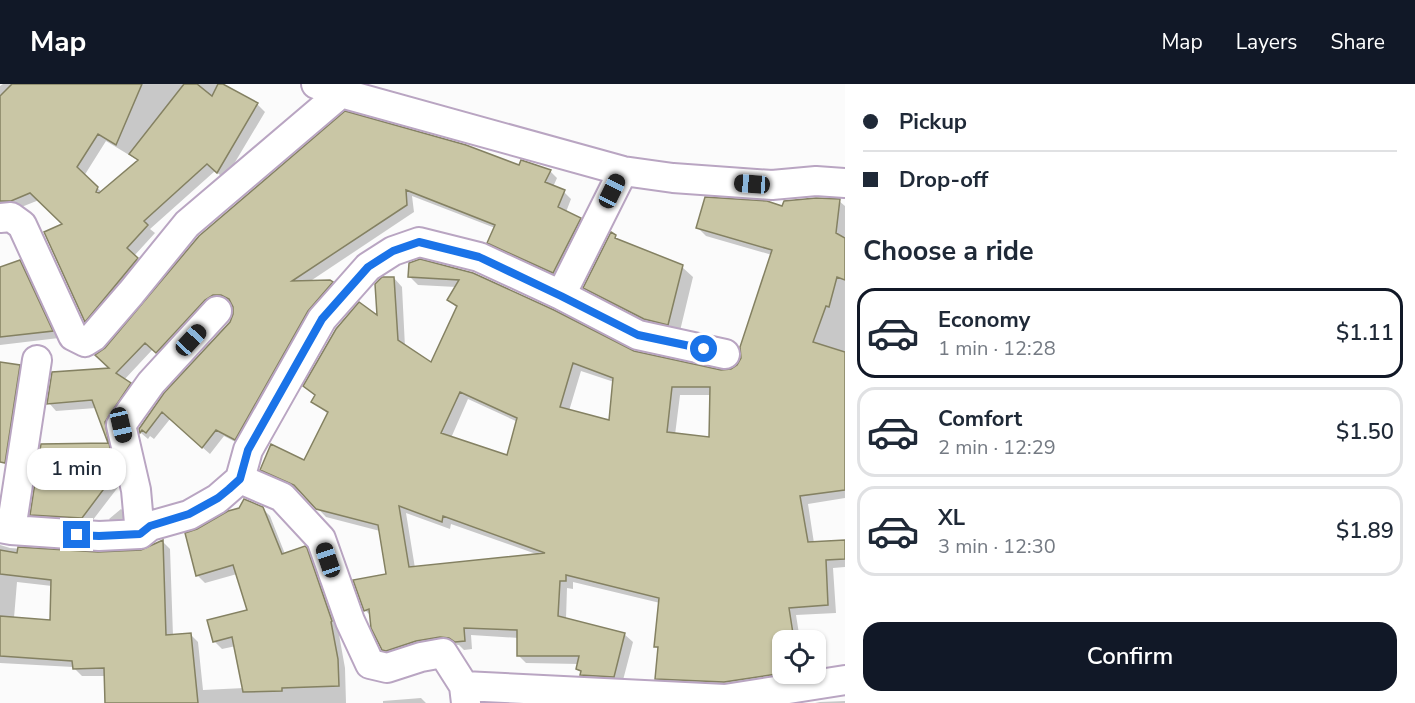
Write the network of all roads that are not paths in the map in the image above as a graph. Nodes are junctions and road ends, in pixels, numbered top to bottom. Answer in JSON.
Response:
{"nodes":[{"id":1,"x":328,"y":89,"type":"edge"},
{"id":2,"x":623,"y":171,"type":"junction"},
{"id":3,"x":845,"y":183,"type":"edge"},
{"id":4,"x":0,"y":218,"type":"edge"},
{"id":5,"x":561,"y":296,"type":"junction"},
{"id":6,"x":218,"y":311,"type":"dead end"},
{"id":7,"x":725,"y":354,"type":"dead end"},
{"id":8,"x":37,"y":360,"type":"dead end"},
{"id":9,"x":240,"y":479,"type":"junction"},
{"id":10,"x":5,"y":529,"type":"edge"},
{"id":11,"x":140,"y":534,"type":"junction"},
{"id":12,"x":845,"y":680,"type":"edge"},
{"id":13,"x":465,"y":694,"type":"edge"}],
"edges":[{"from":1,"to":2,"type":"street"},
{"from":1,"to":4,"type":"street"},
{"from":2,"to":3,"type":"street"},
{"from":2,"to":5,"type":"street"},
{"from":5,"to":7,"type":"street"},
{"from":5,"to":9,"type":"street"},
{"from":6,"to":11,"type":"street"},
{"from":8,"to":10,"type":"street"},
{"from":9,"to":11,"type":"street"},
{"from":9,"to":13,"type":"street"},
{"from":10,"to":11,"type":"street"},
{"from":12,"to":13,"type":"street"}]}
